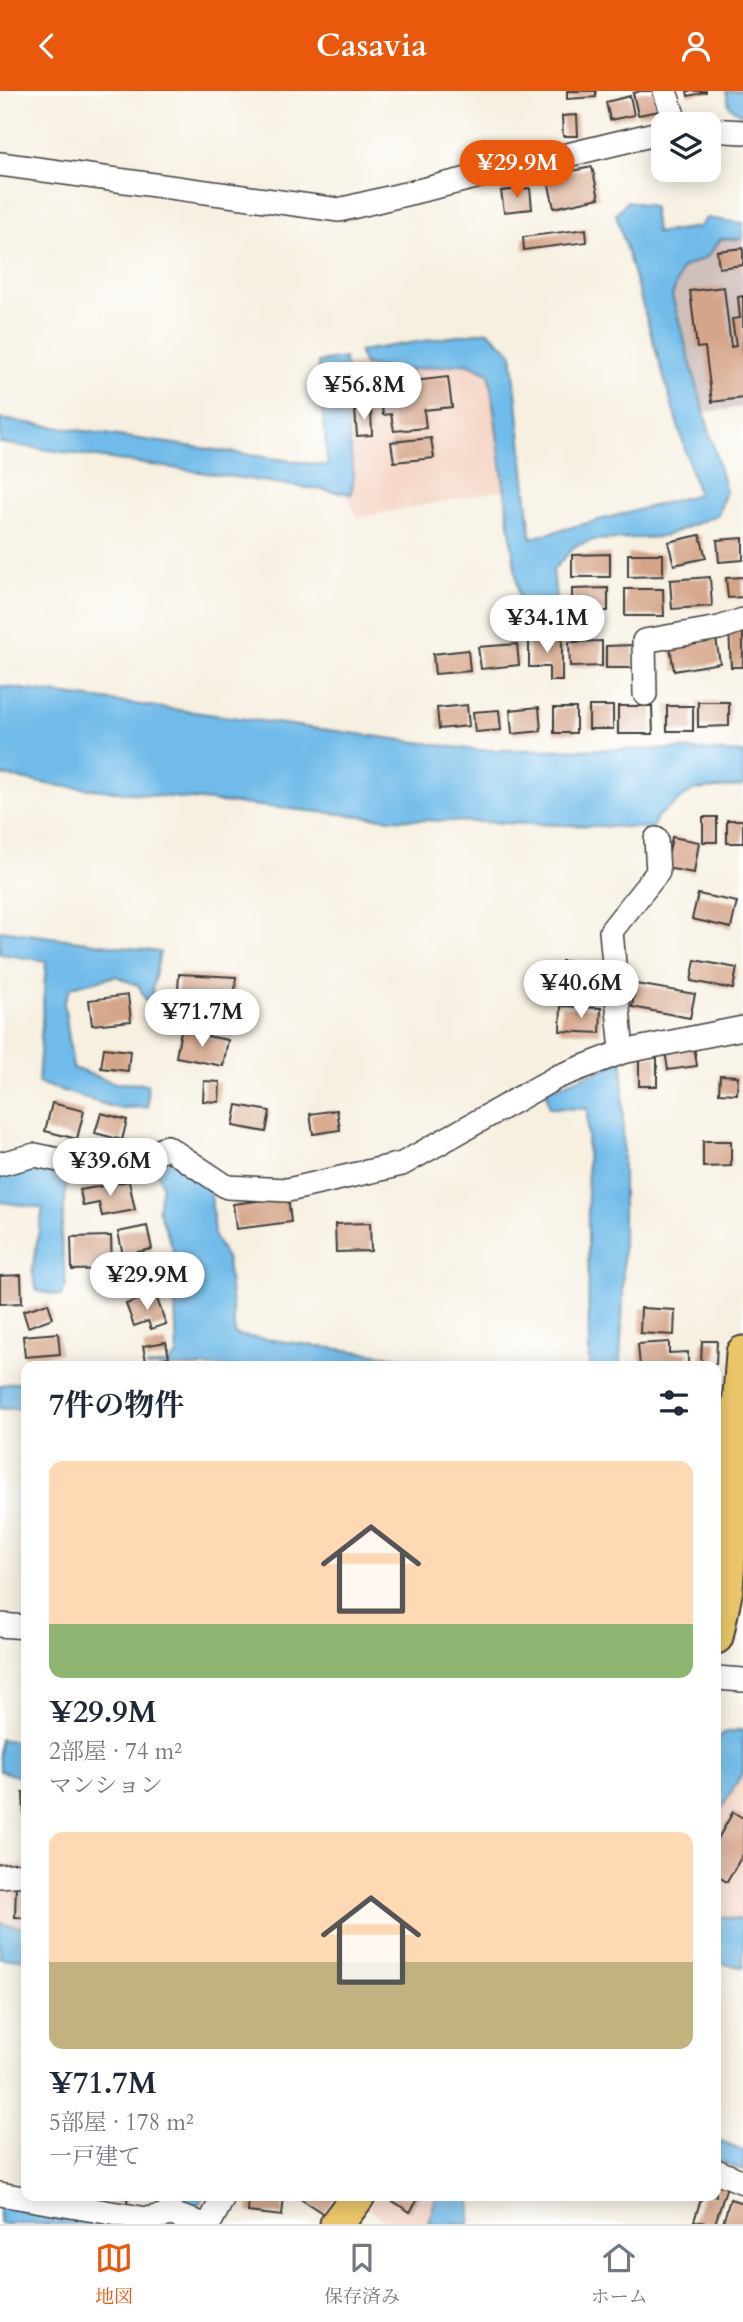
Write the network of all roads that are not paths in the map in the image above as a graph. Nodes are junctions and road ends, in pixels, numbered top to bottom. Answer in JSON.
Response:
{"nodes":[{"id":1,"x":665,"y":91,"type":"edge"},
{"id":2,"x":672,"y":112,"type":"edge"},
{"id":3,"x":721,"y":131,"type":"edge"},
{"id":4,"x":743,"y":132,"type":"edge"},
{"id":5,"x":651,"y":135,"type":"edge"},
{"id":6,"x":0,"y":164,"type":"edge"},
{"id":7,"x":743,"y":620,"type":"edge"},
{"id":8,"x":645,"y":694,"type":"dead end"},
{"id":9,"x":656,"y":839,"type":"dead end"},
{"id":10,"x":743,"y":1028,"type":"edge"},
{"id":11,"x":622,"y":1052,"type":"junction"},
{"id":12,"x":0,"y":1164,"type":"edge"},
{"id":13,"x":743,"y":1353,"type":"edge"},
{"id":14,"x":721,"y":1613,"type":"edge"},
{"id":15,"x":0,"y":1625,"type":"edge"},
{"id":16,"x":21,"y":1627,"type":"edge"},
{"id":17,"x":721,"y":1678,"type":"edge"},
{"id":18,"x":743,"y":1680,"type":"edge"},
{"id":19,"x":21,"y":1874,"type":"edge"},
{"id":20,"x":0,"y":1876,"type":"edge"},
{"id":21,"x":721,"y":2173,"type":"edge"},
{"id":22,"x":743,"y":2182,"type":"edge"},
{"id":23,"x":0,"y":2194,"type":"edge"},
{"id":24,"x":21,"y":2198,"type":"edge"},
{"id":25,"x":41,"y":2201,"type":"edge"},
{"id":26,"x":218,"y":2201,"type":"edge"},
{"id":27,"x":354,"y":2201,"type":"edge"},
{"id":28,"x":194,"y":2221,"type":"edge"},
{"id":29,"x":337,"y":2224,"type":"edge"}],
"edges":[{"from":1,"to":2,"type":"street"},
{"from":3,"to":4,"type":"street"},
{"from":5,"to":6,"type":"street"},
{"from":7,"to":8,"type":"street"},
{"from":9,"to":11,"type":"street"},
{"from":10,"to":11,"type":"street"},
{"from":11,"to":12,"type":"street"},
{"from":13,"to":14,"type":"highway"},
{"from":15,"to":16,"type":"street"},
{"from":17,"to":18,"type":"street"},
{"from":19,"to":20,"type":"street"},
{"from":21,"to":22,"type":"street"},
{"from":23,"to":24,"type":"street"},
{"from":25,"to":28,"type":"street"},
{"from":26,"to":28,"type":"street"},
{"from":27,"to":29,"type":"highway"}]}
